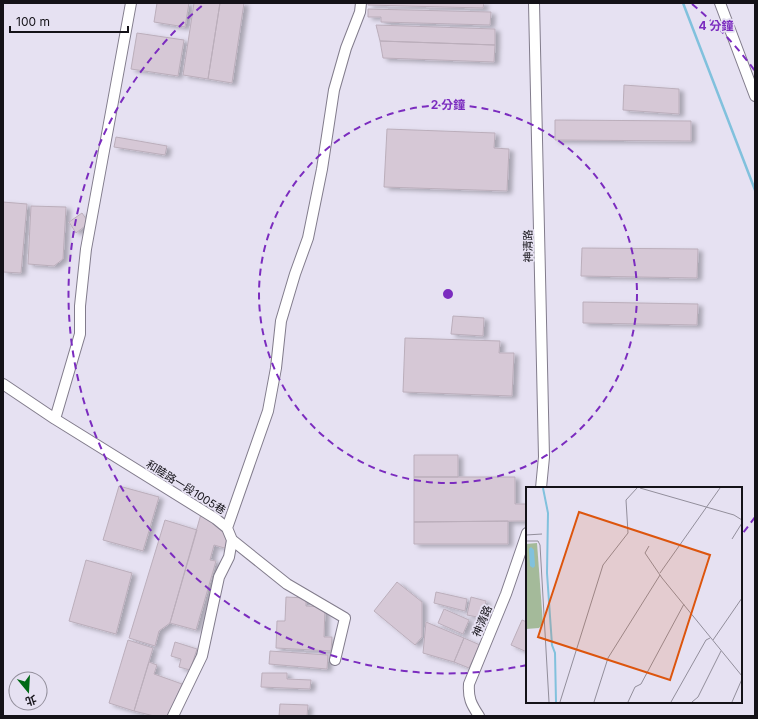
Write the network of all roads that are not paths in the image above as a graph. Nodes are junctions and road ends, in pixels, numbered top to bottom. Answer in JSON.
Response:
{"nodes":[{"id":1,"x":131,"y":3,"type":"edge"},
{"id":2,"x":361,"y":3,"type":"edge"},
{"id":3,"x":534,"y":3,"type":"edge"},
{"id":4,"x":720,"y":3,"type":"edge"},
{"id":5,"x":755,"y":96,"type":"edge"},
{"id":6,"x":3,"y":384,"type":"edge"},
{"id":7,"x":55,"y":420,"type":"junction"},
{"id":8,"x":541,"y":487,"type":"edge"},
{"id":9,"x":227,"y":528,"type":"junction"},
{"id":10,"x":526,"y":536,"type":"edge"},
{"id":11,"x":232,"y":540,"type":"junction"},
{"id":12,"x":335,"y":660,"type":"dead end"},
{"id":13,"x":173,"y":716,"type":"edge"},
{"id":14,"x":479,"y":716,"type":"edge"}],
"edges":[{"from":1,"to":7,"type":"street"},
{"from":2,"to":9,"type":"street"},
{"from":3,"to":8,"type":"street","name":"神清路"},
{"from":4,"to":5,"type":"street"},
{"from":6,"to":7,"type":"street","name":"和睦路一段1005巷"},
{"from":7,"to":9,"type":"street","name":"和睦路一段1005巷"},
{"from":9,"to":11,"type":"street","name":"和睦路一段1005巷"},
{"from":10,"to":14,"type":"street","name":"神清路"},
{"from":11,"to":12,"type":"street"},
{"from":11,"to":13,"type":"street"}]}
